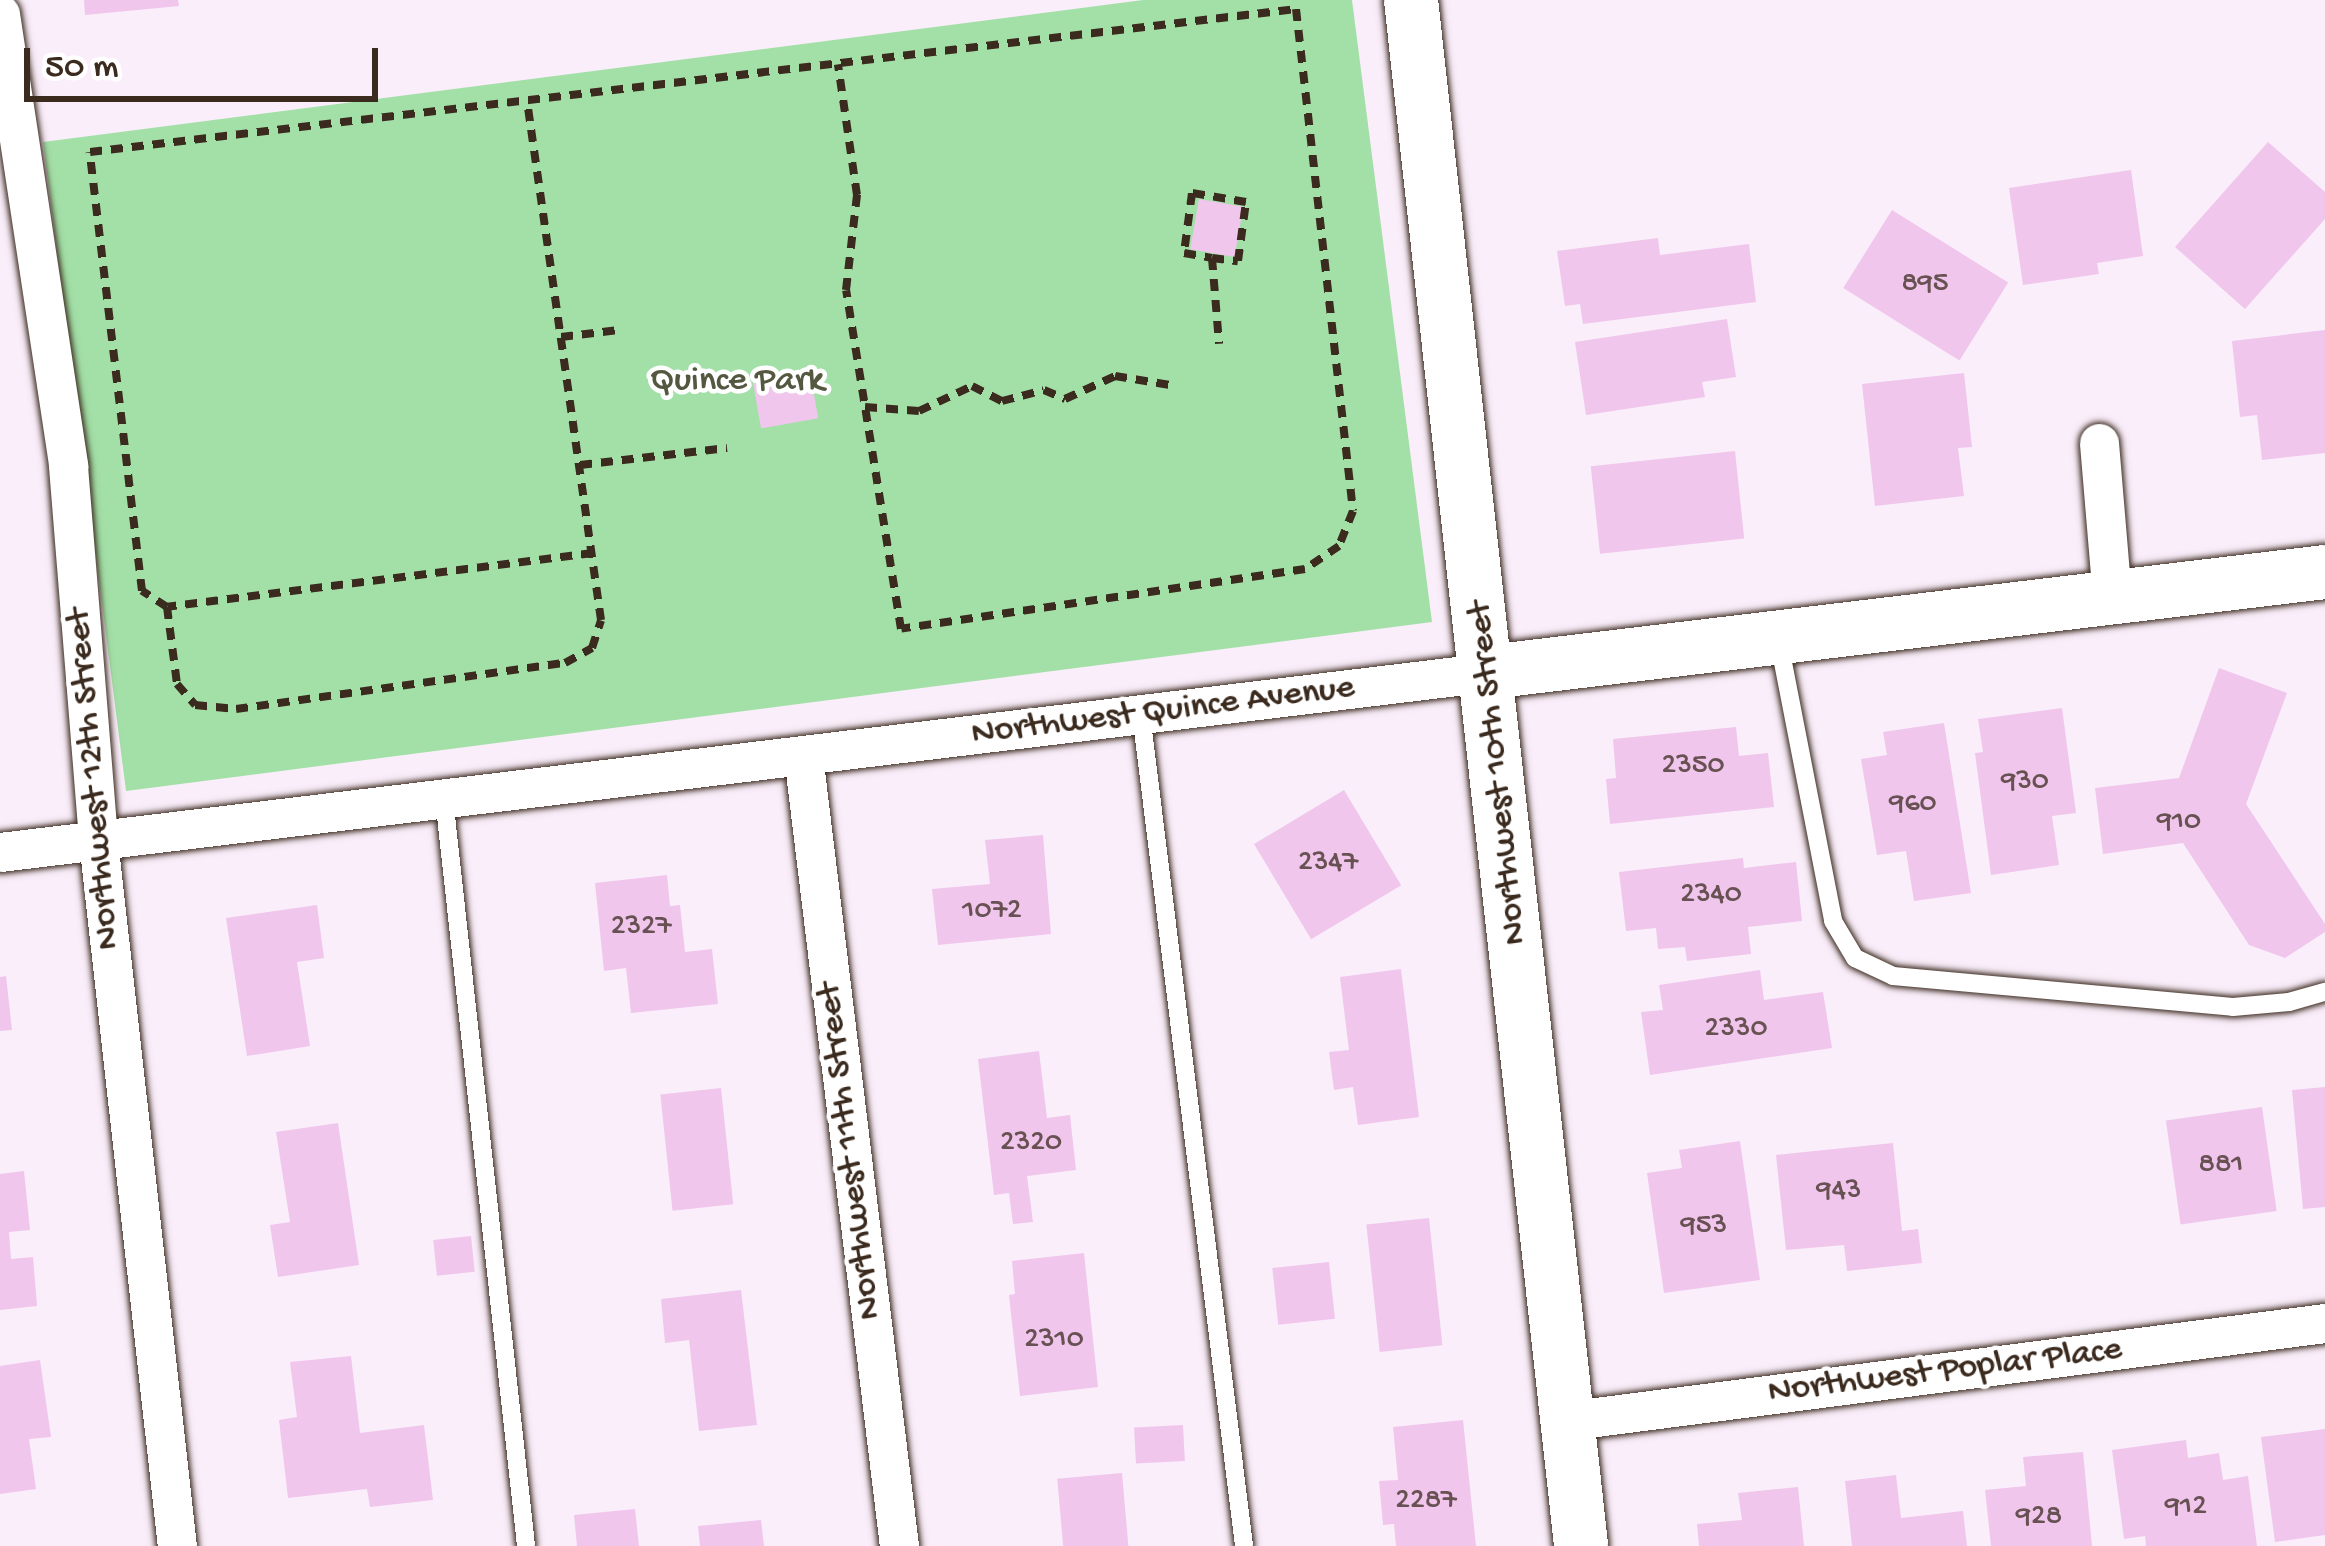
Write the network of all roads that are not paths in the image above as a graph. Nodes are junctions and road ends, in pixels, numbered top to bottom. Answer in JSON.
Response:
{"nodes":[{"id":1,"x":1412,"y":0,"type":"edge"},
{"id":2,"x":0,"y":14,"type":"edge"},
{"id":3,"x":2099,"y":443,"type":"dead end"},
{"id":4,"x":2325,"y":572,"type":"edge"},
{"id":5,"x":2112,"y":598,"type":"junction"},
{"id":6,"x":1778,"y":637,"type":"junction"},
{"id":7,"x":1490,"y":672,"type":"junction"},
{"id":8,"x":1141,"y":714,"type":"junction"},
{"id":9,"x":802,"y":755,"type":"junction"},
{"id":10,"x":444,"y":798,"type":"junction"},
{"id":11,"x":98,"y":840,"type":"junction"},
{"id":12,"x":0,"y":852,"type":"edge"},
{"id":13,"x":2325,"y":992,"type":"edge"},
{"id":14,"x":2325,"y":1323,"type":"edge"},
{"id":15,"x":1565,"y":1421,"type":"junction"},
{"id":16,"x":177,"y":1546,"type":"edge"},
{"id":17,"x":526,"y":1546,"type":"edge"},
{"id":18,"x":899,"y":1546,"type":"edge"},
{"id":19,"x":1244,"y":1546,"type":"edge"},
{"id":20,"x":1581,"y":1546,"type":"edge"}],
"edges":[{"from":1,"to":7,"type":"street","name":"Northwest 10th Street"},
{"from":2,"to":11,"type":"street","name":"Northwest 12th Street"},
{"from":3,"to":5,"type":"street"},
{"from":4,"to":5,"type":"street","name":"Northwest Quince Avenue"},
{"from":5,"to":6,"type":"street","name":"Northwest Quince Avenue"},
{"from":6,"to":7,"type":"street","name":"Northwest Quince Avenue"},
{"from":6,"to":13,"type":"lane"},
{"from":7,"to":8,"type":"street","name":"Northwest Quince Avenue"},
{"from":7,"to":15,"type":"street","name":"Northwest 10th Street"},
{"from":8,"to":9,"type":"street","name":"Northwest Quince Avenue"},
{"from":8,"to":19,"type":"lane"},
{"from":9,"to":10,"type":"street","name":"Northwest Quince Avenue"},
{"from":9,"to":18,"type":"street","name":"Northwest 11th Street"},
{"from":10,"to":11,"type":"street","name":"Northwest Quince Avenue"},
{"from":10,"to":17,"type":"lane"},
{"from":11,"to":12,"type":"street","name":"Northwest Quince Avenue"},
{"from":11,"to":16,"type":"street","name":"Northwest 12th Street"},
{"from":14,"to":15,"type":"street","name":"Northwest Poplar Place"},
{"from":15,"to":20,"type":"street","name":"Northwest 10th Street"}]}
